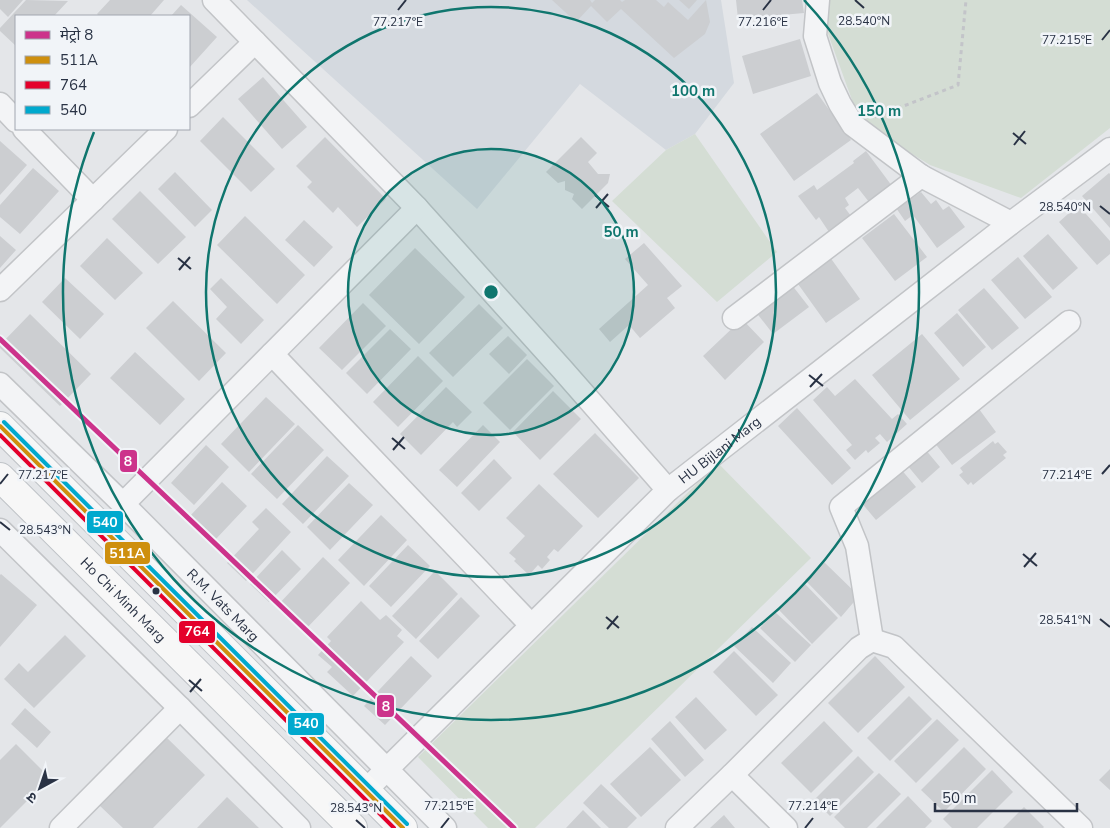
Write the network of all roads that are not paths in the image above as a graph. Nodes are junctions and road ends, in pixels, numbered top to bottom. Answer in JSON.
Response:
{"nodes":[{"id":1,"x":214,"y":0,"type":"edge"},
{"id":2,"x":818,"y":0,"type":"edge"},
{"id":3,"x":255,"y":42,"type":"junction"},
{"id":4,"x":0,"y":104,"type":"edge"},
{"id":5,"x":190,"y":105,"type":"edge"},
{"id":6,"x":15,"y":120,"type":"edge"},
{"id":7,"x":25,"y":130,"type":"edge"},
{"id":8,"x":165,"y":130,"type":"edge"},
{"id":9,"x":1110,"y":149,"type":"edge"},
{"id":10,"x":921,"y":176,"type":"junction"},
{"id":11,"x":93,"y":200,"type":"junction"},
{"id":12,"x":417,"y":208,"type":"junction"},
{"id":13,"x":1011,"y":223,"type":"junction"},
{"id":14,"x":0,"y":290,"type":"edge"},
{"id":15,"x":734,"y":318,"type":"dead end"},
{"id":16,"x":1069,"y":322,"type":"dead end"},
{"id":17,"x":272,"y":354,"type":"junction"},
{"id":18,"x":0,"y":384,"type":"edge"},
{"id":19,"x":0,"y":426,"type":"edge"},
{"id":20,"x":0,"y":477,"type":"edge"},
{"id":21,"x":668,"y":490,"type":"junction"},
{"id":22,"x":123,"y":504,"type":"junction"},
{"id":23,"x":0,"y":530,"type":"edge"},
{"id":24,"x":531,"y":625,"type":"junction"},
{"id":25,"x":872,"y":640,"type":"junction"},
{"id":26,"x":180,"y":708,"type":"junction"},
{"id":27,"x":386,"y":769,"type":"junction"},
{"id":28,"x":732,"y":775,"type":"junction"},
{"id":29,"x":366,"y":790,"type":"junction"},
{"id":30,"x":61,"y":828,"type":"edge"},
{"id":31,"x":299,"y":828,"type":"edge"},
{"id":32,"x":353,"y":828,"type":"edge"},
{"id":33,"x":403,"y":828,"type":"edge"},
{"id":34,"x":444,"y":828,"type":"edge"},
{"id":35,"x":677,"y":828,"type":"edge"},
{"id":36,"x":786,"y":828,"type":"edge"},
{"id":37,"x":1081,"y":828,"type":"edge"}],
"edges":[{"from":1,"to":3,"type":"street"},
{"from":2,"to":10,"type":"street"},
{"from":3,"to":5,"type":"street"},
{"from":3,"to":12,"type":"street"},
{"from":4,"to":6,"type":"street"},
{"from":7,"to":11,"type":"street"},
{"from":8,"to":11,"type":"street"},
{"from":9,"to":13,"type":"street","name":"HU Bijlani Marg"},
{"from":10,"to":13,"type":"street"},
{"from":10,"to":15,"type":"street"},
{"from":11,"to":14,"type":"street"},
{"from":12,"to":17,"type":"street"},
{"from":12,"to":21,"type":"street"},
{"from":13,"to":21,"type":"street","name":"HU Bijlani Marg"},
{"from":16,"to":25,"type":"street"},
{"from":17,"to":22,"type":"street"},
{"from":17,"to":24,"type":"street"},
{"from":18,"to":22,"type":"street","name":"R.M. Vats Marg"},
{"from":19,"to":29,"type":"main road"},
{"from":20,"to":32,"type":"main road","name":"Ho Chi Minh Marg"},
{"from":21,"to":24,"type":"street","name":"HU Bijlani Marg"},
{"from":22,"to":27,"type":"street","name":"R.M. Vats Marg"},
{"from":23,"to":26,"type":"street"},
{"from":24,"to":27,"type":"street","name":"HU Bijlani Marg"},
{"from":25,"to":28,"type":"street"},
{"from":25,"to":37,"type":"street"},
{"from":26,"to":30,"type":"street"},
{"from":26,"to":31,"type":"street"},
{"from":27,"to":29,"type":"street","name":"HU Bijlani Marg"},
{"from":27,"to":34,"type":"street","name":"R.M. Vats Marg"},
{"from":28,"to":35,"type":"street"},
{"from":28,"to":36,"type":"street"},
{"from":29,"to":33,"type":"main road"}]}
